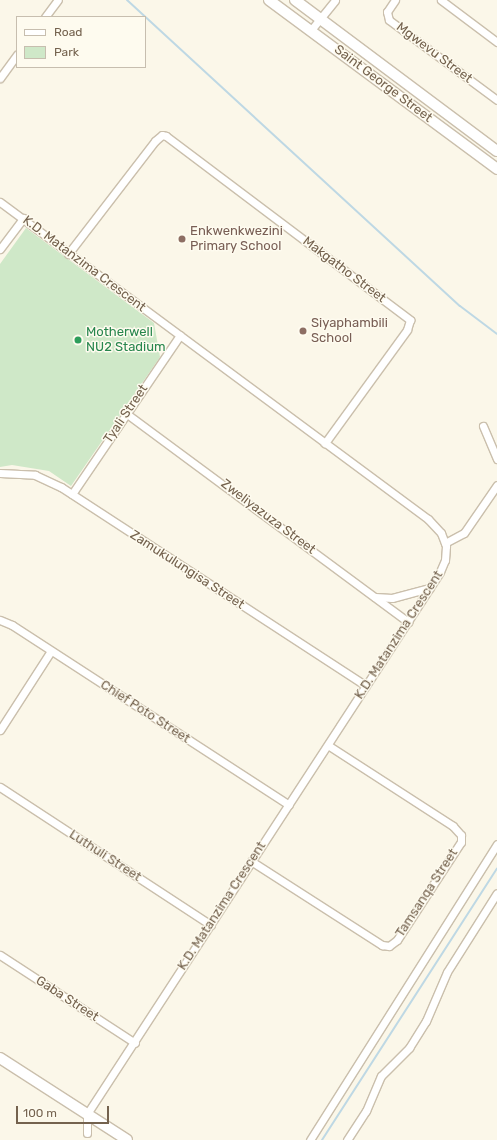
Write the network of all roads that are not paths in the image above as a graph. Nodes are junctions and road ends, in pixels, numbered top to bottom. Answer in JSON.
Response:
{"nodes":[{"id":1,"x":58,"y":0,"type":"edge"},
{"id":2,"x":269,"y":0,"type":"edge"},
{"id":3,"x":295,"y":0,"type":"edge"},
{"id":4,"x":335,"y":0,"type":"edge"},
{"id":5,"x":396,"y":0,"type":"edge"},
{"id":6,"x":440,"y":0,"type":"edge"},
{"id":7,"x":46,"y":16,"type":"edge"},
{"id":8,"x":320,"y":18,"type":"junction"},
{"id":9,"x":311,"y":30,"type":"junction"},
{"id":10,"x":497,"y":42,"type":"edge"},
{"id":11,"x":16,"y":56,"type":"edge"},
{"id":12,"x":0,"y":78,"type":"edge"},
{"id":13,"x":497,"y":100,"type":"edge"},
{"id":14,"x":497,"y":151,"type":"edge"},
{"id":15,"x":497,"y":169,"type":"edge"},
{"id":16,"x":0,"y":202,"type":"edge"},
{"id":17,"x":23,"y":218,"type":"junction"},
{"id":18,"x":0,"y":249,"type":"edge"},
{"id":19,"x":68,"y":254,"type":"junction"},
{"id":20,"x":180,"y":335,"type":"junction"},
{"id":21,"x":127,"y":414,"type":"junction"},
{"id":22,"x":483,"y":426,"type":"dead end"},
{"id":23,"x":325,"y":443,"type":"junction"},
{"id":24,"x":497,"y":459,"type":"edge"},
{"id":25,"x":0,"y":473,"type":"edge"},
{"id":26,"x":497,"y":485,"type":"edge"},
{"id":27,"x":72,"y":494,"type":"junction"},
{"id":28,"x":445,"y":543,"type":"junction"},
{"id":29,"x":430,"y":588,"type":"junction"},
{"id":30,"x":375,"y":597,"type":"junction"},
{"id":31,"x":0,"y":620,"type":"edge"},
{"id":32,"x":408,"y":622,"type":"junction"},
{"id":33,"x":51,"y":651,"type":"junction"},
{"id":34,"x":366,"y":686,"type":"junction"},
{"id":35,"x":0,"y":730,"type":"edge"},
{"id":36,"x":328,"y":745,"type":"junction"},
{"id":37,"x":0,"y":787,"type":"edge"},
{"id":38,"x":289,"y":805,"type":"junction"},
{"id":39,"x":497,"y":844,"type":"edge"},
{"id":40,"x":251,"y":861,"type":"junction"},
{"id":41,"x":497,"y":893,"type":"edge"},
{"id":42,"x":211,"y":925,"type":"junction"},
{"id":43,"x":0,"y":955,"type":"edge"},
{"id":44,"x":135,"y":1043,"type":"junction"},
{"id":45,"x":0,"y":1058,"type":"edge"},
{"id":46,"x":86,"y":1114,"type":"junction"},
{"id":47,"x":87,"y":1133,"type":"dead end"},
{"id":48,"x":127,"y":1140,"type":"edge"},
{"id":49,"x":310,"y":1140,"type":"edge"},
{"id":50,"x":347,"y":1140,"type":"edge"}],
"edges":[{"from":1,"to":7,"type":"street"},
{"from":2,"to":9,"type":"main road","name":"Saint George Street"},
{"from":3,"to":8,"type":"main road","name":"Saint George Street"},
{"from":4,"to":8,"type":"street"},
{"from":5,"to":13,"type":"street","name":"Mgwevu Street"},
{"from":6,"to":10,"type":"street"},
{"from":8,"to":9,"type":"street"},
{"from":8,"to":14,"type":"main road","name":"Saint George Street"},
{"from":9,"to":15,"type":"main road","name":"Saint George Street"},
{"from":11,"to":12,"type":"street"},
{"from":16,"to":17,"type":"street","name":"K.D. Matanzima Crescent"},
{"from":17,"to":18,"type":"street"},
{"from":17,"to":19,"type":"street","name":"K.D. Matanzima Crescent"},
{"from":19,"to":20,"type":"street","name":"K.D. Matanzima Crescent"},
{"from":19,"to":23,"type":"street","name":"Makgatho Street"},
{"from":20,"to":21,"type":"street","name":"Tyali Street"},
{"from":20,"to":23,"type":"street","name":"K.D. Matanzima Crescent"},
{"from":21,"to":27,"type":"street","name":"Tyali Street"},
{"from":21,"to":30,"type":"street","name":"Zweliyazuza Street"},
{"from":22,"to":24,"type":"street"},
{"from":23,"to":28,"type":"street","name":"K.D. Matanzima Crescent"},
{"from":25,"to":27,"type":"street","name":"Zamukulungisa Street"},
{"from":26,"to":28,"type":"street"},
{"from":27,"to":34,"type":"street","name":"Zamukulungisa Street"},
{"from":28,"to":29,"type":"street","name":"K.D. Matanzima Crescent"},
{"from":29,"to":30,"type":"street"},
{"from":29,"to":32,"type":"street","name":"K.D. Matanzima Crescent"},
{"from":30,"to":32,"type":"street","name":"Zweliyazuza Street"},
{"from":31,"to":33,"type":"street","name":"Chief Poto Street"},
{"from":32,"to":34,"type":"street","name":"K.D. Matanzima Crescent"},
{"from":33,"to":35,"type":"street"},
{"from":33,"to":38,"type":"street","name":"Chief Poto Street"},
{"from":34,"to":36,"type":"street","name":"K.D. Matanzima Crescent"},
{"from":36,"to":38,"type":"street","name":"K.D. Matanzima Crescent"},
{"from":36,"to":40,"type":"street","name":"Tamsanqa Street"},
{"from":37,"to":42,"type":"street","name":"Luthuli Street"},
{"from":38,"to":40,"type":"street","name":"K.D. Matanzima Crescent"},
{"from":39,"to":49,"type":"street"},
{"from":40,"to":42,"type":"street","name":"K.D. Matanzima Crescent"},
{"from":41,"to":50,"type":"street"},
{"from":42,"to":44,"type":"street","name":"K.D. Matanzima Crescent"},
{"from":43,"to":44,"type":"street","name":"Gaba Street"},
{"from":44,"to":46,"type":"street","name":"K.D. Matanzima Crescent"},
{"from":45,"to":46,"type":"main road"},
{"from":46,"to":47,"type":"street"},
{"from":46,"to":48,"type":"main road"}]}
